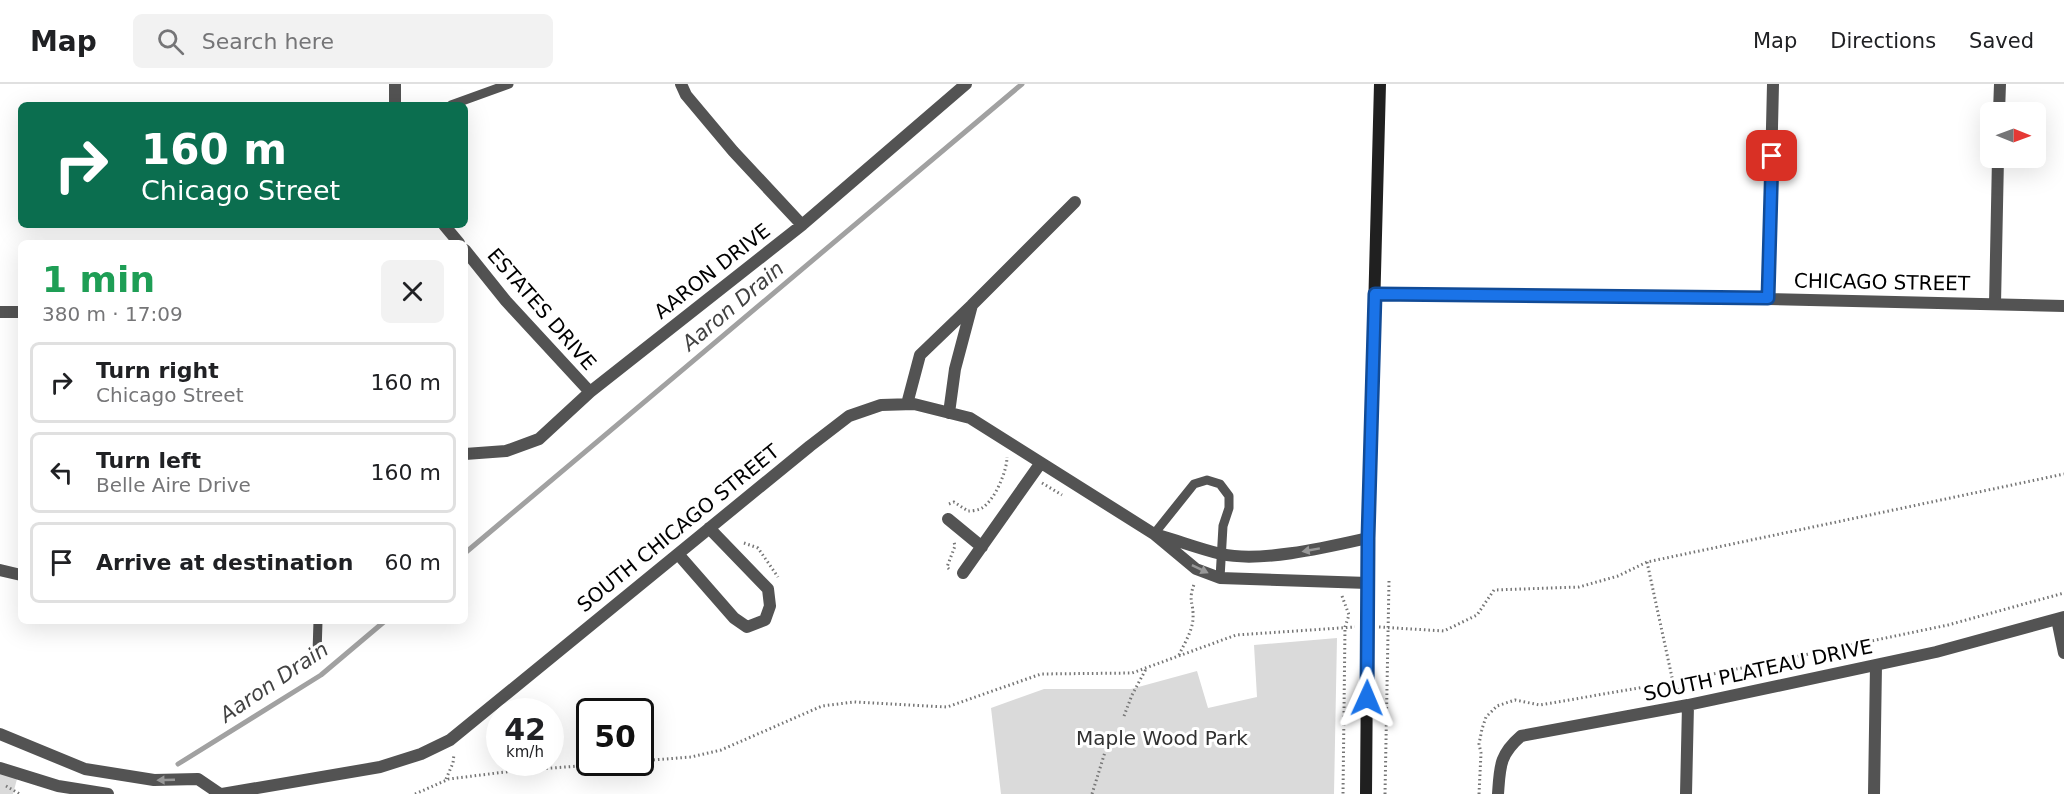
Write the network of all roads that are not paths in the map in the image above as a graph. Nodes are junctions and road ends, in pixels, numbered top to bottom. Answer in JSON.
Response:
{"nodes":[{"id":1,"x":395,"y":84,"type":"edge"},
{"id":2,"x":509,"y":84,"type":"edge"},
{"id":3,"x":681,"y":84,"type":"edge"},
{"id":4,"x":966,"y":84,"type":"edge"},
{"id":5,"x":1380,"y":84,"type":"edge"},
{"id":6,"x":1773,"y":84,"type":"edge"},
{"id":7,"x":2000,"y":84,"type":"edge"},
{"id":8,"x":395,"y":102,"type":"edge"},
{"id":9,"x":459,"y":102,"type":"edge"},
{"id":10,"x":1999,"y":102,"type":"edge"},
{"id":11,"x":1998,"y":168,"type":"edge"},
{"id":12,"x":1075,"y":202,"type":"dead end"},
{"id":13,"x":802,"y":225,"type":"junction"},
{"id":14,"x":446,"y":228,"type":"edge"},
{"id":15,"x":456,"y":240,"type":"edge"},
{"id":16,"x":468,"y":254,"type":"edge"},
{"id":17,"x":1375,"y":294,"type":"junction"},
{"id":18,"x":1768,"y":298,"type":"junction"},
{"id":19,"x":1995,"y":304,"type":"junction"},
{"id":20,"x":972,"y":306,"type":"junction"},
{"id":21,"x":2064,"y":306,"type":"edge"},
{"id":22,"x":0,"y":312,"type":"edge"},
{"id":23,"x":18,"y":312,"type":"edge"},
{"id":24,"x":590,"y":392,"type":"junction"},
{"id":25,"x":907,"y":404,"type":"junction"},
{"id":26,"x":950,"y":413,"type":"junction"},
{"id":27,"x":468,"y":454,"type":"edge"},
{"id":28,"x":1041,"y":464,"type":"junction"},
{"id":29,"x":948,"y":519,"type":"dead end"},
{"id":30,"x":709,"y":528,"type":"junction"},
{"id":31,"x":1154,"y":534,"type":"junction"},
{"id":32,"x":1368,"y":538,"type":"junction"},
{"id":33,"x":982,"y":547,"type":"junction"},
{"id":34,"x":678,"y":554,"type":"junction"},
{"id":35,"x":1222,"y":554,"type":"junction"},
{"id":36,"x":0,"y":570,"type":"edge"},
{"id":37,"x":18,"y":574,"type":"edge"},
{"id":38,"x":960,"y":574,"type":"road end"},
{"id":39,"x":1220,"y":578,"type":"junction"},
{"id":40,"x":1368,"y":583,"type":"junction"},
{"id":41,"x":2060,"y":618,"type":"edge"},
{"id":42,"x":318,"y":624,"type":"edge"},
{"id":43,"x":317,"y":653,"type":"dead end"},
{"id":44,"x":2064,"y":653,"type":"edge"},
{"id":45,"x":1876,"y":665,"type":"junction"},
{"id":46,"x":1688,"y":705,"type":"junction"},
{"id":47,"x":0,"y":734,"type":"edge"},
{"id":48,"x":0,"y":768,"type":"edge"},
{"id":49,"x":108,"y":794,"type":"edge"},
{"id":50,"x":221,"y":794,"type":"edge"},
{"id":51,"x":1366,"y":794,"type":"edge"},
{"id":52,"x":1498,"y":794,"type":"edge"},
{"id":53,"x":1686,"y":794,"type":"edge"},
{"id":54,"x":1874,"y":794,"type":"edge"}],
"edges":[{"from":1,"to":8,"type":"street"},
{"from":2,"to":9,"type":"lane"},
{"from":3,"to":13,"type":"street"},
{"from":4,"to":13,"type":"street","name":"AARON DRIVE"},
{"from":5,"to":17,"type":"main road"},
{"from":6,"to":18,"type":"street"},
{"from":7,"to":10,"type":"street"},
{"from":11,"to":19,"type":"street"},
{"from":12,"to":20,"type":"street"},
{"from":13,"to":24,"type":"street","name":"AARON DRIVE"},
{"from":14,"to":15,"type":"street","name":"ESTATES DRIVE"},
{"from":16,"to":24,"type":"street","name":"ESTATES DRIVE"},
{"from":17,"to":18,"type":"street","name":"CHICAGO STREET"},
{"from":17,"to":32,"type":"main road"},
{"from":18,"to":19,"type":"street","name":"CHICAGO STREET"},
{"from":19,"to":21,"type":"street","name":"CHICAGO STREET"},
{"from":20,"to":25,"type":"street"},
{"from":20,"to":26,"type":"street"},
{"from":22,"to":23,"type":"street"},
{"from":24,"to":27,"type":"street","name":"AARON DRIVE"},
{"from":25,"to":26,"type":"street","name":"SOUTH CHICAGO STREET"},
{"from":25,"to":30,"type":"street","name":"SOUTH CHICAGO STREET"},
{"from":26,"to":28,"type":"street","name":"SOUTH CHICAGO STREET"},
{"from":28,"to":31,"type":"street","name":"SOUTH CHICAGO STREET"},
{"from":28,"to":33,"type":"street"},
{"from":29,"to":33,"type":"street"},
{"from":30,"to":34,"type":"street","name":"SOUTH CHICAGO STREET"},
{"from":30,"to":34,"type":"street"},
{"from":31,"to":35,"type":"street","name":"SOUTH CHICAGO STREET"},
{"from":31,"to":35,"type":"lane"},
{"from":31,"to":39,"type":"street","name":"SOUTH CHICAGO STREET","one_way":true},
{"from":32,"to":35,"type":"street","name":"SOUTH CHICAGO STREET","one_way":true},
{"from":32,"to":40,"type":"main road"},
{"from":33,"to":38,"type":"street"},
{"from":34,"to":50,"type":"street","name":"SOUTH CHICAGO STREET"},
{"from":35,"to":39,"type":"lane"},
{"from":36,"to":37,"type":"street"},
{"from":39,"to":40,"type":"street","name":"SOUTH CHICAGO STREET"},
{"from":40,"to":51,"type":"main road"},
{"from":41,"to":44,"type":"street"},
{"from":41,"to":45,"type":"street","name":"SOUTH PLATEAU DRIVE"},
{"from":42,"to":43,"type":"lane"},
{"from":45,"to":46,"type":"street","name":"SOUTH PLATEAU DRIVE"},
{"from":45,"to":54,"type":"street"},
{"from":46,"to":52,"type":"street","name":"SOUTH PLATEAU DRIVE"},
{"from":46,"to":53,"type":"street"},
{"from":50,"to":47,"type":"street","name":"SOUTH CHICAGO STREET","one_way":true},
{"from":48,"to":49,"type":"street"}]}
